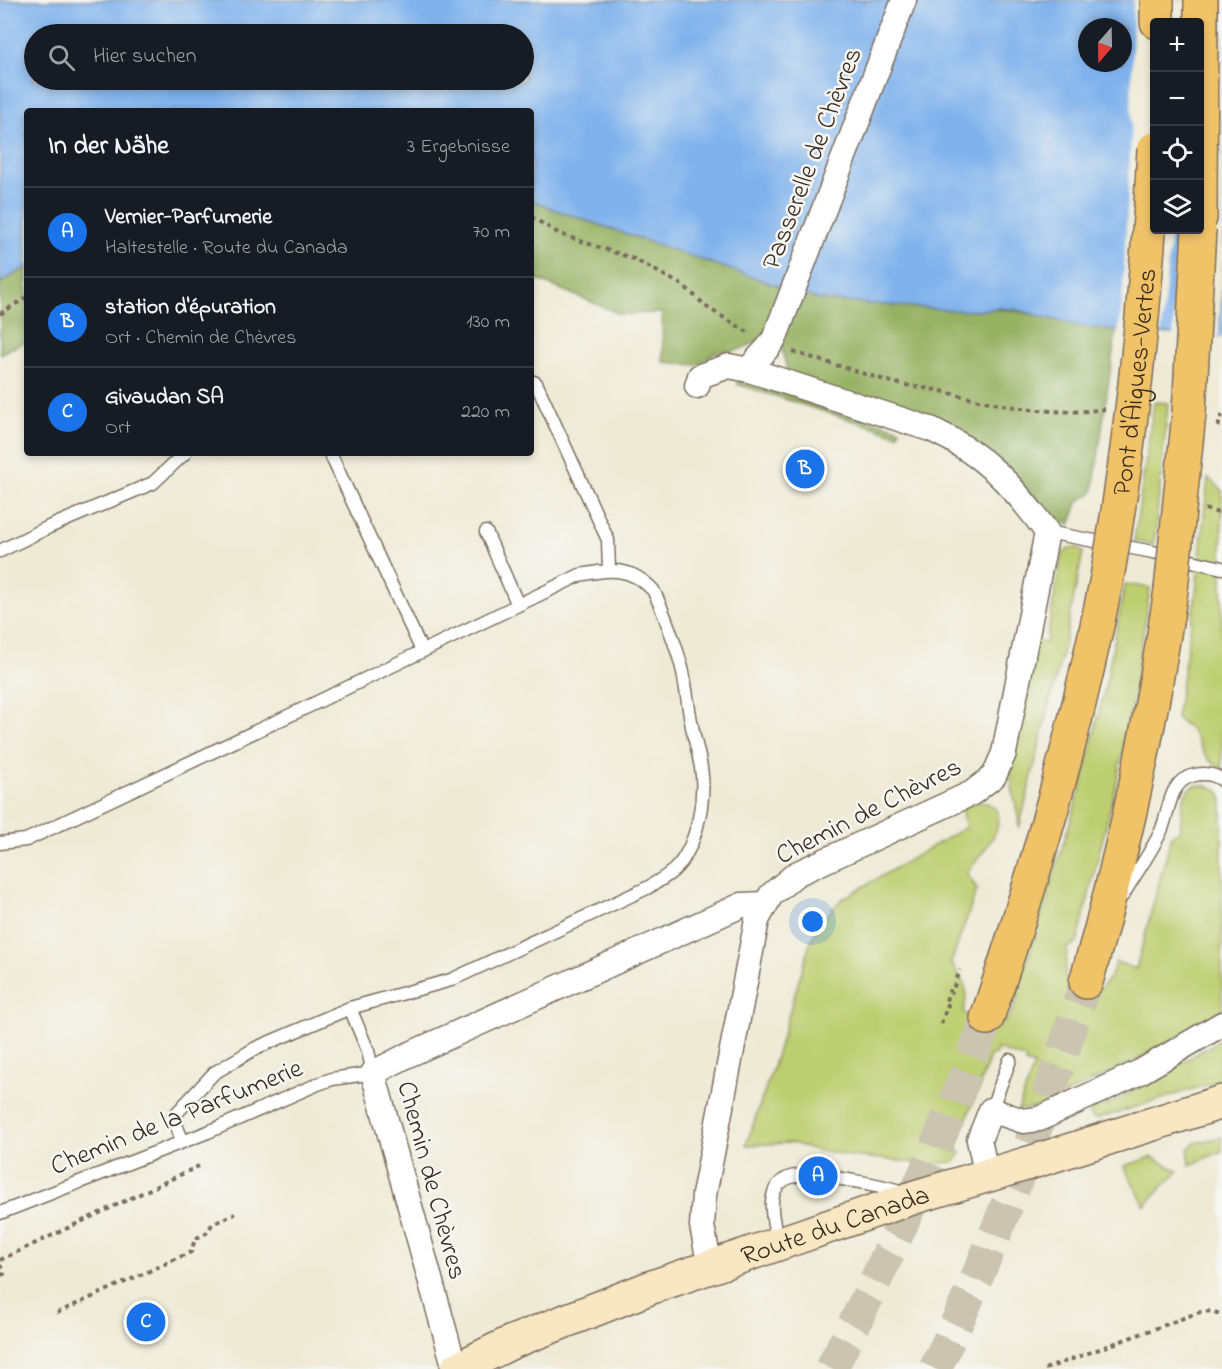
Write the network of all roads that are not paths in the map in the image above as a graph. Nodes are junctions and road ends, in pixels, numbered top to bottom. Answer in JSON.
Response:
{"nodes":[{"id":1,"x":904,"y":0,"type":"edge"},
{"id":2,"x":1157,"y":0,"type":"edge"},
{"id":3,"x":1201,"y":0,"type":"edge"},
{"id":4,"x":1157,"y":18,"type":"edge"},
{"id":5,"x":1153,"y":180,"type":"edge"},
{"id":6,"x":1200,"y":180,"type":"edge"},
{"id":7,"x":1199,"y":234,"type":"edge"},
{"id":8,"x":749,"y":370,"type":"junction"},
{"id":9,"x":534,"y":382,"type":"edge"},
{"id":10,"x":697,"y":386,"type":"dead end"},
{"id":11,"x":182,"y":456,"type":"edge"},
{"id":12,"x":331,"y":456,"type":"edge"},
{"id":13,"x":486,"y":532,"type":"dead end"},
{"id":14,"x":1047,"y":532,"type":"junction"},
{"id":15,"x":0,"y":551,"type":"edge"},
{"id":16,"x":1222,"y":568,"type":"edge"},
{"id":17,"x":609,"y":570,"type":"junction"},
{"id":18,"x":518,"y":604,"type":"junction"},
{"id":19,"x":422,"y":651,"type":"junction"},
{"id":20,"x":1222,"y":780,"type":"edge"},
{"id":21,"x":0,"y":843,"type":"edge"},
{"id":22,"x":764,"y":904,"type":"junction"},
{"id":23,"x":1100,"y":933,"type":"junction"},
{"id":24,"x":1086,"y":982,"type":"tunnel mouth"},
{"id":25,"x":350,"y":1008,"type":"junction"},
{"id":26,"x":987,"y":1018,"type":"tunnel mouth"},
{"id":27,"x":1222,"y":1024,"type":"edge"},
{"id":28,"x":1010,"y":1060,"type":"dead end"},
{"id":29,"x":373,"y":1073,"type":"junction"},
{"id":30,"x":1222,"y":1102,"type":"edge"},
{"id":31,"x":991,"y":1110,"type":"junction"},
{"id":32,"x":183,"y":1142,"type":"junction"},
{"id":33,"x":987,"y":1176,"type":"junction"},
{"id":34,"x":915,"y":1197,"type":"junction"},
{"id":35,"x":0,"y":1214,"type":"edge"},
{"id":36,"x":780,"y":1244,"type":"junction"},
{"id":37,"x":710,"y":1267,"type":"junction"},
{"id":38,"x":456,"y":1369,"type":"edge"}],
"edges":[{"from":1,"to":8,"type":"street","name":"Passerelle de Chèvres"},
{"from":2,"to":4,"type":"highway"},
{"from":3,"to":6,"type":"highway"},
{"from":5,"to":26,"type":"highway","name":"Pont d'Aigues-Vertes","bridge":true},
{"from":7,"to":23,"type":"highway","name":"Pont d'Aigues-Vertes","bridge":true},
{"from":8,"to":10,"type":"street"},
{"from":8,"to":14,"type":"street"},
{"from":9,"to":17,"type":"lane"},
{"from":11,"to":15,"type":"lane"},
{"from":12,"to":19,"type":"lane"},
{"from":13,"to":18,"type":"lane"},
{"from":14,"to":16,"type":"lane"},
{"from":14,"to":22,"type":"street","name":"Chemin de Chèvres"},
{"from":17,"to":18,"type":"lane"},
{"from":17,"to":25,"type":"lane"},
{"from":18,"to":19,"type":"lane"},
{"from":19,"to":21,"type":"lane"},
{"from":20,"to":23,"type":"lane"},
{"from":22,"to":29,"type":"street","name":"Chemin de Chèvres"},
{"from":22,"to":37,"type":"street"},
{"from":23,"to":24,"type":"highway","name":"Pont d'Aigues-Vertes"},
{"from":25,"to":29,"type":"lane"},
{"from":25,"to":32,"type":"lane"},
{"from":27,"to":31,"type":"street"},
{"from":28,"to":31,"type":"lane"},
{"from":29,"to":32,"type":"lane","name":"Chemin de la Parfumerie"},
{"from":29,"to":38,"type":"street","name":"Chemin de Chèvres"},
{"from":30,"to":33,"type":"street","name":"Route du Canada"},
{"from":31,"to":33,"type":"street"},
{"from":32,"to":35,"type":"lane","name":"Chemin de la Parfumerie"},
{"from":33,"to":34,"type":"street","name":"Route du Canada"},
{"from":34,"to":36,"type":"street","name":"Route du Canada"},
{"from":34,"to":36,"type":"lane"},
{"from":36,"to":37,"type":"street","name":"Route du Canada"},
{"from":37,"to":38,"type":"street","name":"Route du Canada"}]}
